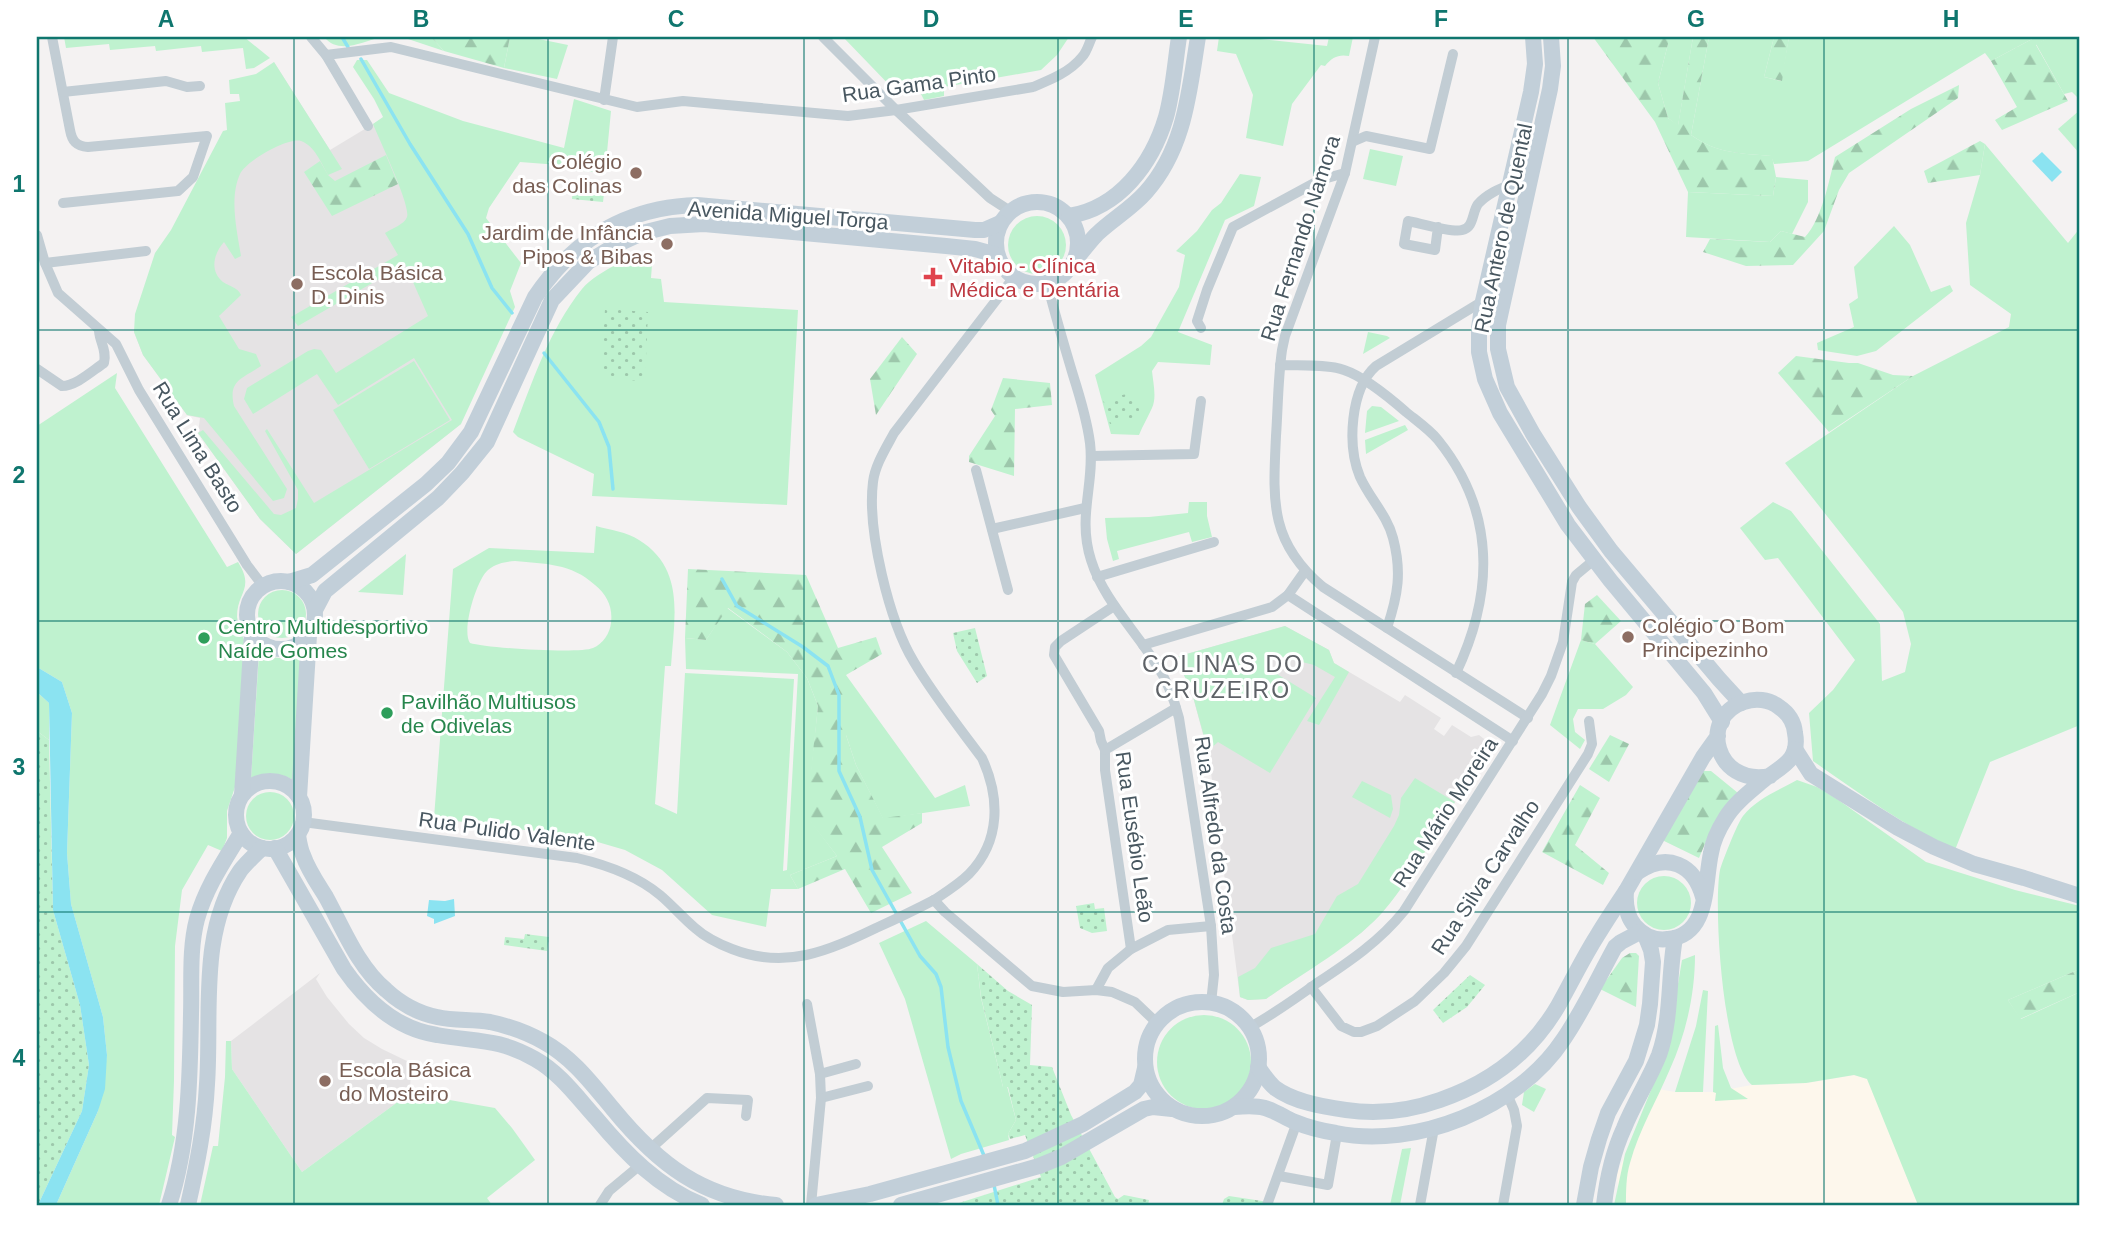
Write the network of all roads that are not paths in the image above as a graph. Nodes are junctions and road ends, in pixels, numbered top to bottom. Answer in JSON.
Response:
{"nodes":[{"id":1,"x":52,"y":37,"type":"edge"},
{"id":2,"x":311,"y":37,"type":"edge"},
{"id":3,"x":613,"y":37,"type":"edge"},
{"id":4,"x":823,"y":37,"type":"edge"},
{"id":5,"x":1092,"y":37,"type":"edge"},
{"id":6,"x":1179,"y":37,"type":"edge"},
{"id":7,"x":1198,"y":37,"type":"edge"},
{"id":8,"x":1375,"y":37,"type":"edge"},
{"id":9,"x":1533,"y":37,"type":"edge"},
{"id":10,"x":1551,"y":37,"type":"edge"},
{"id":11,"x":1453,"y":54,"type":"dead end"},
{"id":12,"x":326,"y":55,"type":"junction"},
{"id":13,"x":200,"y":86,"type":"dead end"},
{"id":14,"x":63,"y":92,"type":"junction"},
{"id":15,"x":604,"y":100,"type":"junction"},
{"id":16,"x":896,"y":110,"type":"junction"},
{"id":17,"x":368,"y":126,"type":"dead end"},
{"id":18,"x":1352,"y":142,"type":"junction"},
{"id":19,"x":1345,"y":173,"type":"junction"},
{"id":20,"x":1510,"y":184,"type":"junction"},
{"id":21,"x":63,"y":202,"type":"dead end"},
{"id":22,"x":1069,"y":216,"type":"junction"},
{"id":23,"x":1005,"y":217,"type":"junction"},
{"id":24,"x":1438,"y":227,"type":"dead end"},
{"id":25,"x":37,"y":235,"type":"edge"},
{"id":26,"x":146,"y":251,"type":"dead end"},
{"id":27,"x":997,"y":255,"type":"junction"},
{"id":28,"x":1073,"y":262,"type":"junction"},
{"id":29,"x":45,"y":263,"type":"junction"},
{"id":30,"x":1014,"y":277,"type":"junction"},
{"id":31,"x":1047,"y":283,"type":"junction"},
{"id":32,"x":1483,"y":301,"type":"junction"},
{"id":33,"x":1200,"y":328,"type":"dead end"},
{"id":34,"x":99,"y":331,"type":"junction"},
{"id":35,"x":1280,"y":365,"type":"junction"},
{"id":36,"x":37,"y":369,"type":"edge"},
{"id":37,"x":1363,"y":380,"type":"junction"},
{"id":38,"x":1201,"y":401,"type":"dead end"},
{"id":39,"x":1091,"y":456,"type":"junction"},
{"id":40,"x":976,"y":470,"type":"dead end"},
{"id":41,"x":1085,"y":508,"type":"junction"},
{"id":42,"x":992,"y":529,"type":"junction"},
{"id":43,"x":1214,"y":542,"type":"dead end"},
{"id":44,"x":1594,"y":560,"type":"junction"},
{"id":45,"x":1305,"y":571,"type":"junction"},
{"id":46,"x":1097,"y":577,"type":"junction"},
{"id":47,"x":289,"y":582,"type":"junction"},
{"id":48,"x":263,"y":586,"type":"junction"},
{"id":49,"x":1007,"y":590,"type":"dead end"},
{"id":50,"x":1288,"y":595,"type":"junction"},
{"id":51,"x":1114,"y":606,"type":"junction"},
{"id":52,"x":315,"y":610,"type":"junction"},
{"id":53,"x":1387,"y":628,"type":"junction"},
{"id":54,"x":252,"y":634,"type":"junction"},
{"id":55,"x":309,"y":635,"type":"junction"},
{"id":56,"x":1143,"y":645,"type":"junction"},
{"id":57,"x":1456,"y":673,"type":"junction"},
{"id":58,"x":1741,"y":703,"type":"junction"},
{"id":59,"x":1176,"y":708,"type":"junction"},
{"id":60,"x":1528,"y":718,"type":"junction"},
{"id":61,"x":1590,"y":721,"type":"dead end"},
{"id":62,"x":1720,"y":729,"type":"junction"},
{"id":63,"x":1513,"y":741,"type":"junction"},
{"id":64,"x":1795,"y":749,"type":"junction"},
{"id":65,"x":1105,"y":750,"type":"junction"},
{"id":66,"x":1774,"y":774,"type":"junction"},
{"id":67,"x":1811,"y":774,"type":"junction"},
{"id":68,"x":242,"y":795,"type":"junction"},
{"id":69,"x":299,"y":797,"type":"junction"},
{"id":70,"x":300,"y":828,"type":"junction"},
{"id":71,"x":241,"y":833,"type":"junction"},
{"id":72,"x":269,"y":848,"type":"junction"},
{"id":73,"x":1638,"y":872,"type":"junction"},
{"id":74,"x":1626,"y":891,"type":"junction"},
{"id":75,"x":2080,"y":896,"type":"edge"},
{"id":76,"x":1703,"y":897,"type":"junction"},
{"id":77,"x":934,"y":900,"type":"junction"},
{"id":78,"x":1211,"y":926,"type":"junction"},
{"id":79,"x":1642,"y":933,"type":"junction"},
{"id":80,"x":1675,"y":938,"type":"junction"},
{"id":81,"x":1131,"y":949,"type":"junction"},
{"id":82,"x":1311,"y":987,"type":"junction"},
{"id":83,"x":1096,"y":990,"type":"junction"},
{"id":84,"x":1211,"y":1003,"type":"junction"},
{"id":85,"x":807,"y":1004,"type":"dead end"},
{"id":86,"x":1157,"y":1023,"type":"junction"},
{"id":87,"x":1249,"y":1028,"type":"junction"},
{"id":88,"x":856,"y":1064,"type":"dead end"},
{"id":89,"x":1258,"y":1067,"type":"junction"},
{"id":90,"x":1144,"y":1068,"type":"junction"},
{"id":91,"x":820,"y":1074,"type":"junction"},
{"id":92,"x":868,"y":1086,"type":"dead end"},
{"id":93,"x":1507,"y":1094,"type":"junction"},
{"id":94,"x":821,"y":1098,"type":"junction"},
{"id":95,"x":1234,"y":1107,"type":"junction"},
{"id":96,"x":1173,"y":1109,"type":"junction"},
{"id":97,"x":746,"y":1116,"type":"dead end"},
{"id":98,"x":1297,"y":1122,"type":"junction"},
{"id":99,"x":1434,"y":1128,"type":"junction"},
{"id":100,"x":1337,"y":1134,"type":"junction"},
{"id":101,"x":649,"y":1150,"type":"junction"},
{"id":102,"x":639,"y":1166,"type":"junction"},
{"id":103,"x":1279,"y":1176,"type":"junction"},
{"id":104,"x":169,"y":1205,"type":"edge"},
{"id":105,"x":188,"y":1205,"type":"edge"},
{"id":106,"x":600,"y":1205,"type":"edge"},
{"id":107,"x":702,"y":1205,"type":"edge"},
{"id":108,"x":776,"y":1205,"type":"edge"},
{"id":109,"x":811,"y":1205,"type":"edge"},
{"id":110,"x":816,"y":1205,"type":"edge"},
{"id":111,"x":901,"y":1205,"type":"edge"},
{"id":112,"x":1267,"y":1205,"type":"edge"},
{"id":113,"x":1419,"y":1205,"type":"edge"},
{"id":114,"x":1503,"y":1205,"type":"edge"},
{"id":115,"x":1584,"y":1205,"type":"edge"},
{"id":116,"x":1604,"y":1205,"type":"edge"}],
"edges":[{"from":1,"to":14,"type":"street"},
{"from":2,"to":12,"type":"street"},
{"from":3,"to":15,"type":"street"},
{"from":4,"to":16,"type":"street"},
{"from":5,"to":16,"type":"street","name":"Rua Gama Pinto"},
{"from":6,"to":22,"type":"main road"},
{"from":7,"to":28,"type":"main road"},
{"from":8,"to":18,"type":"street","name":"Rua Fernando Namora"},
{"from":9,"to":20,"type":"main road","name":"Rua Antero de Quental"},
{"from":10,"to":58,"type":"main road","name":"Rua Antero de Quental"},
{"from":11,"to":18,"type":"street"},
{"from":12,"to":15,"type":"street","name":"Rua Gama Pinto"},
{"from":12,"to":17,"type":"street"},
{"from":13,"to":14,"type":"street"},
{"from":14,"to":21,"type":"street"},
{"from":15,"to":16,"type":"street","name":"Rua Gama Pinto"},
{"from":16,"to":23,"type":"street"},
{"from":18,"to":19,"type":"street","name":"Rua Fernando Namora"},
{"from":19,"to":33,"type":"street"},
{"from":19,"to":35,"type":"street","name":"Rua Fernando Namora"},
{"from":20,"to":24,"type":"street"},
{"from":20,"to":32,"type":"main road","name":"Rua Antero de Quental"},
{"from":22,"to":23,"type":"main road"},
{"from":22,"to":28,"type":"main road"},
{"from":23,"to":27,"type":"main road"},
{"from":23,"to":47,"type":"main road","name":"Avenida Miguel Torga"},
{"from":25,"to":29,"type":"street","name":"Rua Lima Basto"},
{"from":26,"to":29,"type":"street"},
{"from":27,"to":30,"type":"main road"},
{"from":27,"to":52,"type":"main road","name":"Avenida Miguel Torga"},
{"from":28,"to":31,"type":"main road"},
{"from":29,"to":34,"type":"street","name":"Rua Lima Basto"},
{"from":30,"to":31,"type":"main road"},
{"from":30,"to":77,"type":"street"},
{"from":31,"to":39,"type":"street","name":"Rua Alfredo da Costa"},
{"from":32,"to":37,"type":"street"},
{"from":32,"to":44,"type":"main road","name":"Rua Antero de Quental"},
{"from":34,"to":36,"type":"street"},
{"from":34,"to":48,"type":"street","name":"Rua Lima Basto"},
{"from":35,"to":37,"type":"street"},
{"from":35,"to":45,"type":"street","name":"Rua Fernando Namora"},
{"from":37,"to":53,"type":"street"},
{"from":37,"to":57,"type":"street"},
{"from":38,"to":39,"type":"street"},
{"from":39,"to":41,"type":"street","name":"Rua Alfredo da Costa"},
{"from":40,"to":42,"type":"street"},
{"from":41,"to":42,"type":"street"},
{"from":41,"to":46,"type":"street","name":"Rua Alfredo da Costa"},
{"from":42,"to":49,"type":"street"},
{"from":43,"to":46,"type":"street"},
{"from":44,"to":60,"type":"street","name":"Rua Mário Moreira"},
{"from":44,"to":62,"type":"main road","name":"Rua Antero de Quental"},
{"from":45,"to":50,"type":"street"},
{"from":45,"to":53,"type":"street","name":"Rua Fernando Namora"},
{"from":46,"to":51,"type":"street","name":"Rua Alfredo da Costa"},
{"from":47,"to":48,"type":"main road"},
{"from":47,"to":52,"type":"main road"},
{"from":48,"to":54,"type":"main road"},
{"from":50,"to":56,"type":"street"},
{"from":50,"to":63,"type":"street"},
{"from":51,"to":56,"type":"street","name":"Rua Alfredo da Costa"},
{"from":51,"to":65,"type":"street","name":"Rua Eusébio Leão"},
{"from":52,"to":55,"type":"main road"},
{"from":53,"to":57,"type":"street","name":"Rua Fernando Namora"},
{"from":54,"to":55,"type":"main road"},
{"from":54,"to":68,"type":"main road"},
{"from":55,"to":69,"type":"main road"},
{"from":56,"to":59,"type":"street","name":"Rua Alfredo da Costa"},
{"from":57,"to":60,"type":"street","name":"Rua Fernando Namora"},
{"from":58,"to":62,"type":"main road"},
{"from":58,"to":64,"type":"main road"},
{"from":59,"to":65,"type":"street"},
{"from":59,"to":78,"type":"street","name":"Rua Alfredo da Costa"},
{"from":60,"to":63,"type":"street","name":"Rua Mário Moreira"},
{"from":61,"to":82,"type":"street","name":"Rua Silva Carvalho"},
{"from":62,"to":66,"type":"main road"},
{"from":62,"to":73,"type":"main road"},
{"from":63,"to":82,"type":"street","name":"Rua Mário Moreira"},
{"from":64,"to":66,"type":"main road"},
{"from":64,"to":67,"type":"main road"},
{"from":65,"to":81,"type":"street","name":"Rua Eusébio Leão"},
{"from":66,"to":67,"type":"main road"},
{"from":66,"to":76,"type":"main road"},
{"from":67,"to":75,"type":"main road"},
{"from":68,"to":69,"type":"main road"},
{"from":68,"to":71,"type":"main road"},
{"from":69,"to":70,"type":"main road"},
{"from":70,"to":72,"type":"main road"},
{"from":70,"to":77,"type":"street","name":"Rua Pulido Valente"},
{"from":70,"to":101,"type":"main road"},
{"from":71,"to":72,"type":"main road"},
{"from":71,"to":104,"type":"main road"},
{"from":72,"to":102,"type":"main road"},
{"from":72,"to":105,"type":"main road"},
{"from":73,"to":74,"type":"main road"},
{"from":73,"to":76,"type":"main road"},
{"from":74,"to":79,"type":"main road"},
{"from":74,"to":89,"type":"main road"},
{"from":76,"to":80,"type":"main road"},
{"from":77,"to":83,"type":"street"},
{"from":78,"to":81,"type":"street"},
{"from":78,"to":84,"type":"street","name":"Rua Alfredo da Costa"},
{"from":79,"to":80,"type":"main road"},
{"from":79,"to":93,"type":"main road"},
{"from":79,"to":115,"type":"main road"},
{"from":80,"to":116,"type":"main road"},
{"from":81,"to":83,"type":"street"},
{"from":82,"to":87,"type":"street","name":"Rua Mário Moreira"},
{"from":83,"to":86,"type":"street"},
{"from":84,"to":86,"type":"main road"},
{"from":84,"to":87,"type":"main road"},
{"from":85,"to":91,"type":"street"},
{"from":86,"to":90,"type":"main road"},
{"from":87,"to":89,"type":"main road"},
{"from":88,"to":91,"type":"street"},
{"from":89,"to":95,"type":"main road"},
{"from":90,"to":96,"type":"main road"},
{"from":90,"to":110,"type":"main road"},
{"from":91,"to":94,"type":"street"},
{"from":92,"to":94,"type":"street"},
{"from":93,"to":99,"type":"main road"},
{"from":93,"to":114,"type":"street"},
{"from":94,"to":109,"type":"street"},
{"from":95,"to":96,"type":"main road"},
{"from":95,"to":98,"type":"main road"},
{"from":96,"to":111,"type":"main road"},
{"from":97,"to":101,"type":"street"},
{"from":98,"to":100,"type":"main road"},
{"from":98,"to":103,"type":"street"},
{"from":99,"to":100,"type":"main road"},
{"from":99,"to":113,"type":"street"},
{"from":100,"to":103,"type":"street"},
{"from":101,"to":108,"type":"main road"},
{"from":102,"to":106,"type":"street"},
{"from":102,"to":107,"type":"main road"},
{"from":103,"to":112,"type":"street"}]}
